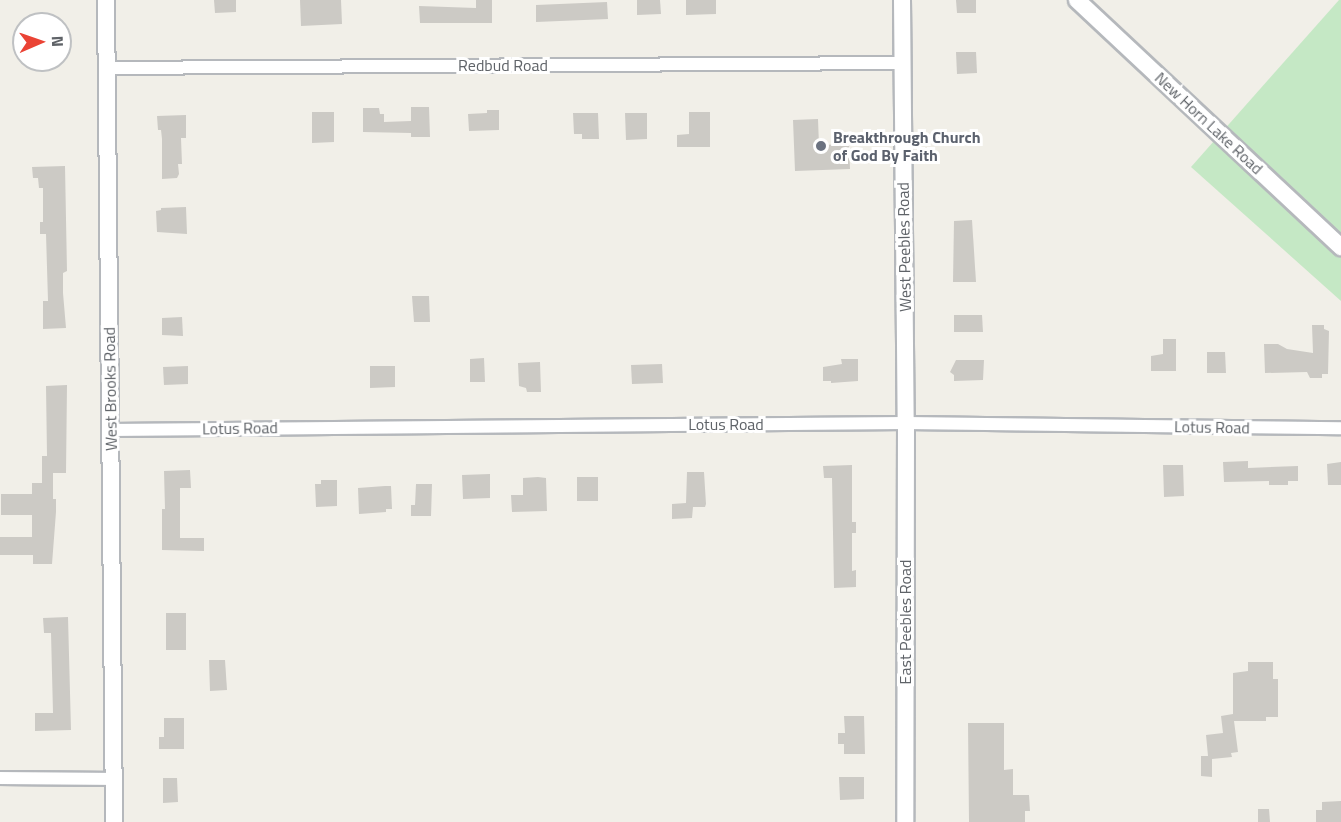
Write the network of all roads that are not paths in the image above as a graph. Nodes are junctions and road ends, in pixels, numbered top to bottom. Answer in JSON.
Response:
{"nodes":[{"id":1,"x":106,"y":0,"type":"edge"},
{"id":2,"x":902,"y":0,"type":"edge"},
{"id":3,"x":1077,"y":0,"type":"edge"},
{"id":4,"x":901,"y":63,"type":"junction"},
{"id":5,"x":105,"y":68,"type":"junction"},
{"id":6,"x":1341,"y":247,"type":"edge"},
{"id":7,"x":906,"y":423,"type":"junction"},
{"id":8,"x":1341,"y":428,"type":"edge"},
{"id":9,"x":110,"y":430,"type":"junction"},
{"id":10,"x":0,"y":778,"type":"edge"},
{"id":11,"x":114,"y":779,"type":"junction"},
{"id":12,"x":114,"y":822,"type":"edge"},
{"id":13,"x":904,"y":822,"type":"edge"}],
"edges":[{"from":1,"to":5,"type":"main road","name":"West Brooks Road"},
{"from":2,"to":4,"type":"main road","name":"West Peebles Road"},
{"from":3,"to":6,"type":"main road","name":"New Horn Lake Road"},
{"from":4,"to":5,"type":"street","name":"Redbud Road"},
{"from":4,"to":7,"type":"main road","name":"West Peebles Road"},
{"from":5,"to":9,"type":"main road","name":"West Brooks Road"},
{"from":7,"to":8,"type":"street","name":"Lotus Road"},
{"from":7,"to":9,"type":"street","name":"Lotus Road"},
{"from":7,"to":13,"type":"main road","name":"East Peebles Road"},
{"from":9,"to":11,"type":"main road","name":"West Brooks Road"},
{"from":10,"to":11,"type":"street"},
{"from":11,"to":12,"type":"main road","name":"West Brooks Road"}]}
